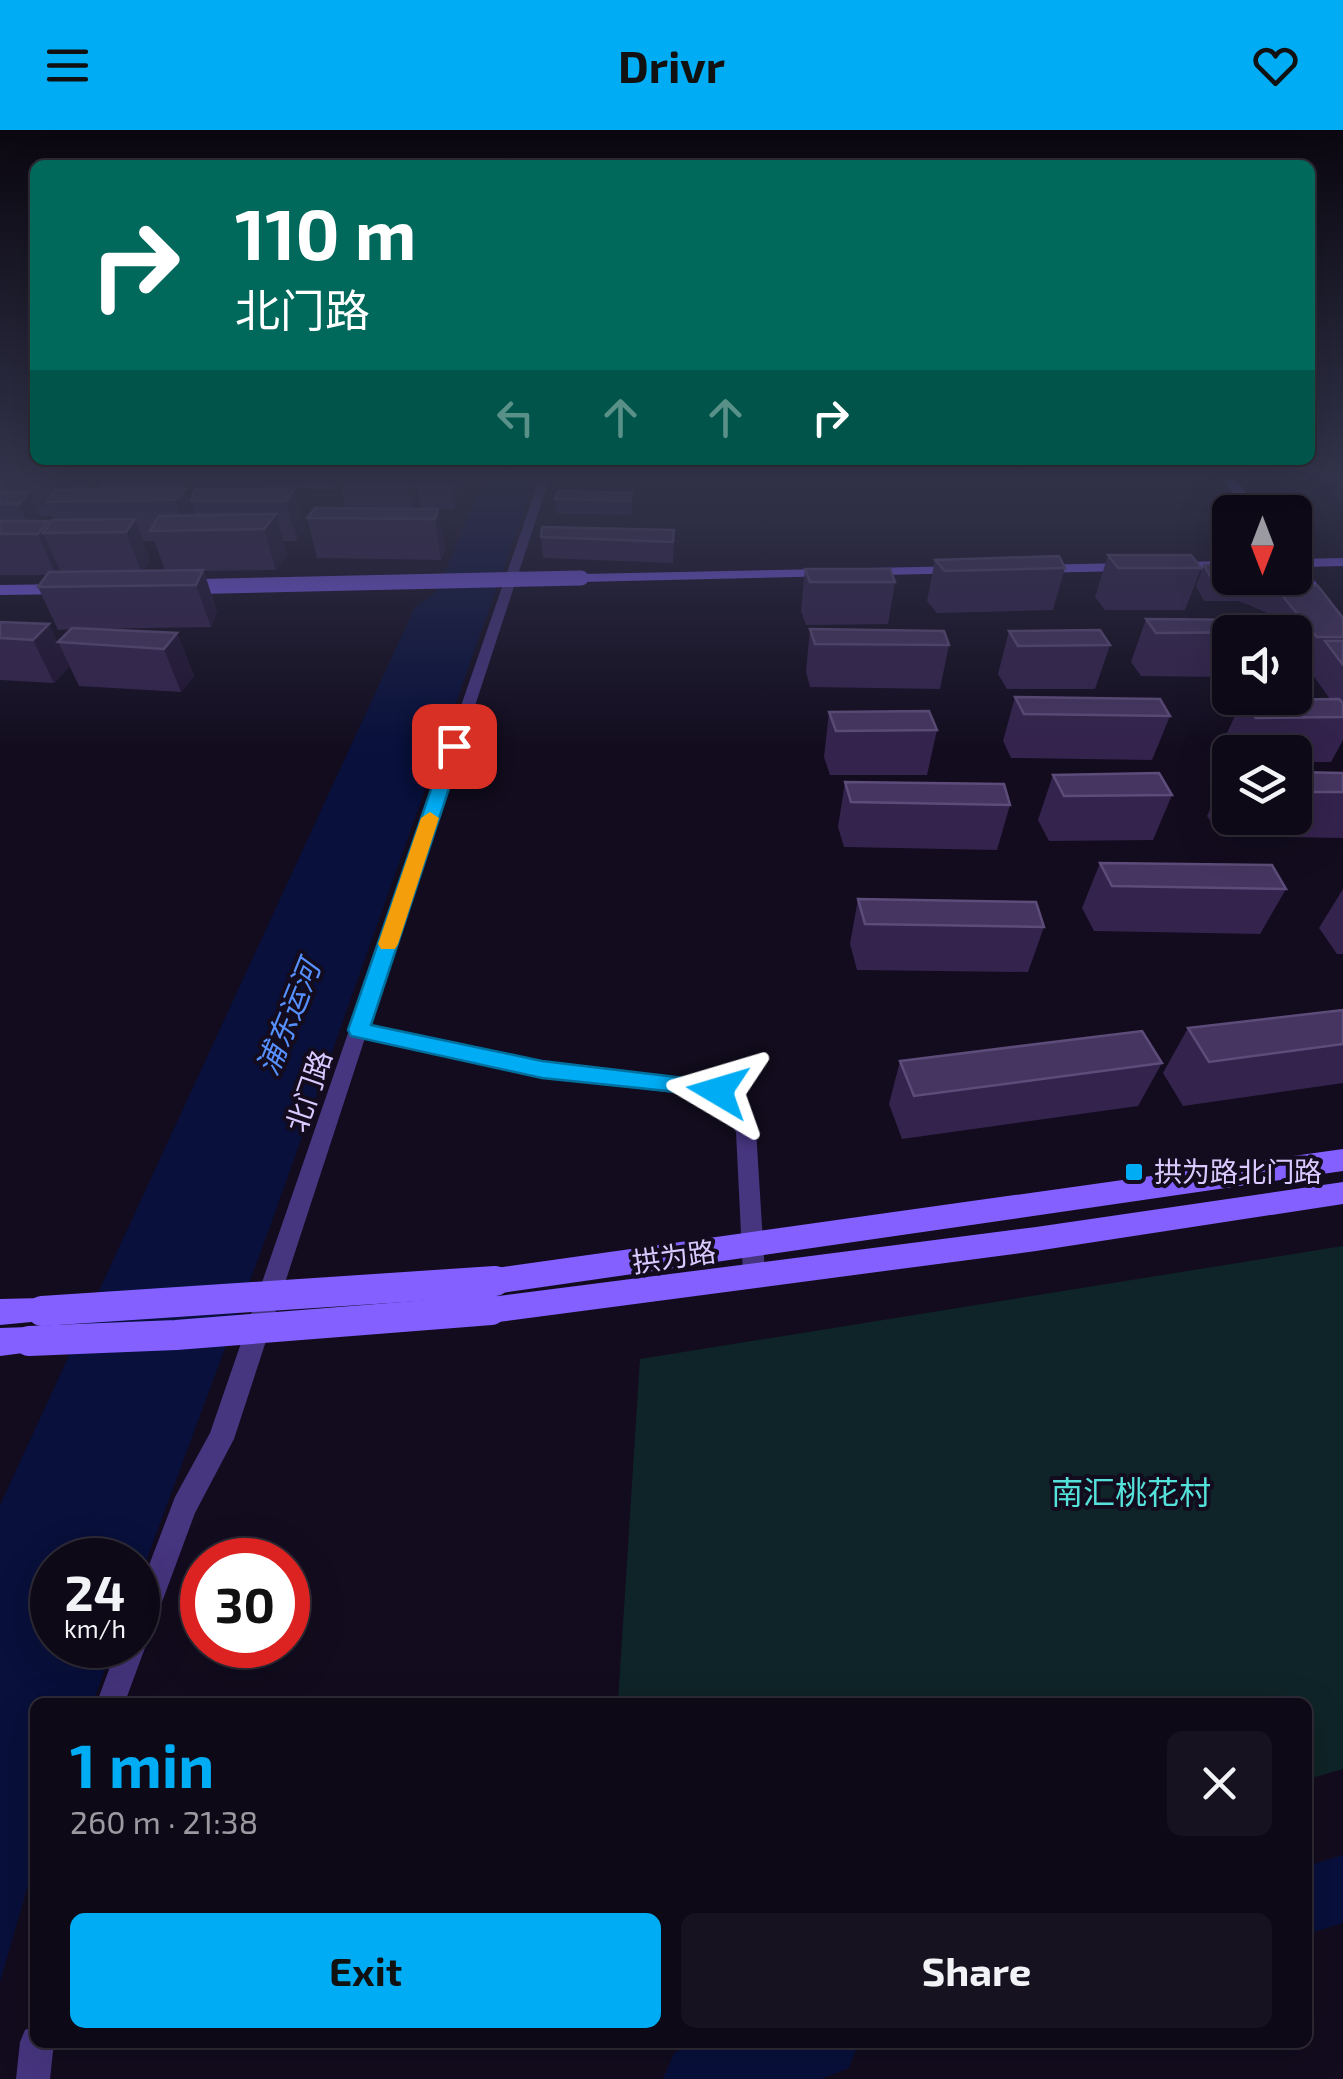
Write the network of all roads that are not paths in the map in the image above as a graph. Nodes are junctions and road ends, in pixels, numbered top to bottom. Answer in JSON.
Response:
{"nodes":[{"id":1,"x":514,"y":568,"type":"edge"},
{"id":2,"x":1072,"y":568,"type":"edge"},
{"id":3,"x":1016,"y":569,"type":"edge"},
{"id":4,"x":978,"y":570,"type":"edge"},
{"id":5,"x":165,"y":588,"type":"edge"},
{"id":6,"x":1312,"y":588,"type":"edge"},
{"id":7,"x":88,"y":589,"type":"edge"},
{"id":8,"x":0,"y":590,"type":"edge"},
{"id":9,"x":1343,"y":629,"type":"edge"},
{"id":10,"x":358,"y":1030,"type":"junction"},
{"id":11,"x":1343,"y":1160,"type":"edge"},
{"id":12,"x":1343,"y":1194,"type":"edge"},
{"id":13,"x":751,"y":1260,"type":"junction"},
{"id":14,"x":493,"y":1296,"type":"junction"},
{"id":15,"x":0,"y":1312,"type":"edge"},
{"id":16,"x":14,"y":1342,"type":"edge"},
{"id":17,"x":160,"y":1570,"type":"edge"},
{"id":18,"x":124,"y":1668,"type":"edge"},
{"id":19,"x":113,"y":1698,"type":"edge"},
{"id":20,"x":37,"y":2048,"type":"edge"},
{"id":21,"x":33,"y":2079,"type":"edge"}],
"edges":[{"from":1,"to":10,"type":"street","name":"北门路"},
{"from":2,"to":3,"type":"street"},
{"from":4,"to":5,"type":"street","bridge":true},
{"from":6,"to":9,"type":"street"},
{"from":7,"to":8,"type":"street"},
{"from":10,"to":13,"type":"street"},
{"from":10,"to":17,"type":"street","name":"北门路"},
{"from":11,"to":13,"type":"street","name":"拱为路"},
{"from":12,"to":13,"type":"street","name":"拱为路"},
{"from":13,"to":14,"type":"street","name":"拱为路"},
{"from":14,"to":15,"type":"street","name":"拱为路","bridge":true},
{"from":14,"to":16,"type":"street","name":"拱为路","bridge":true},
{"from":18,"to":19,"type":"street"},
{"from":20,"to":21,"type":"street"}]}
